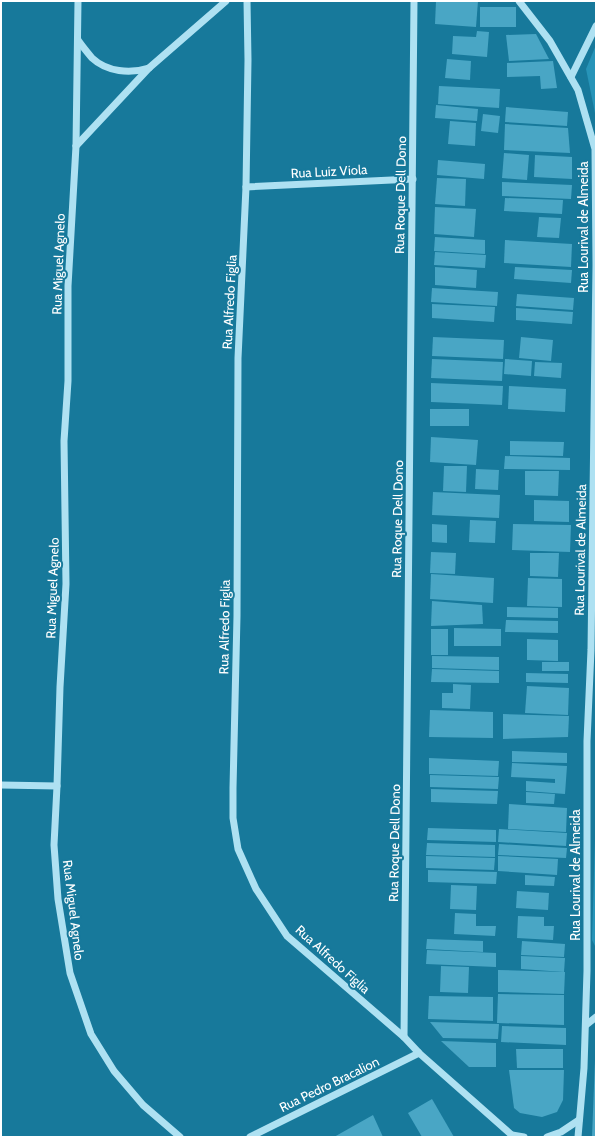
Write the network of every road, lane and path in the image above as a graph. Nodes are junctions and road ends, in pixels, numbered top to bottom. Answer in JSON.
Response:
{"nodes":[{"id":1,"x":78,"y":1,"type":"edge"},
{"id":2,"x":226,"y":1,"type":"edge"},
{"id":3,"x":247,"y":1,"type":"edge"},
{"id":4,"x":414,"y":1,"type":"edge"},
{"id":5,"x":519,"y":1,"type":"edge"},
{"id":6,"x":596,"y":26,"type":"edge"},
{"id":7,"x":78,"y":40,"type":"junction"},
{"id":8,"x":149,"y":68,"type":"junction"},
{"id":9,"x":571,"y":77,"type":"junction"},
{"id":10,"x":76,"y":146,"type":"junction"},
{"id":11,"x":412,"y":180,"type":"junction"},
{"id":12,"x":246,"y":187,"type":"junction"},
{"id":13,"x":594,"y":650,"type":"edge"},
{"id":14,"x":1,"y":785,"type":"edge"},
{"id":15,"x":57,"y":786,"type":"junction"},
{"id":16,"x":596,"y":1017,"type":"edge"},
{"id":17,"x":586,"y":1025,"type":"junction"},
{"id":18,"x":404,"y":1037,"type":"junction"},
{"id":19,"x":419,"y":1053,"type":"junction"},
{"id":20,"x":579,"y":1120,"type":"junction"},
{"id":21,"x":513,"y":1136,"type":"edge"},
{"id":22,"x":180,"y":1137,"type":"edge"},
{"id":23,"x":250,"y":1137,"type":"edge"},
{"id":24,"x":524,"y":1137,"type":"edge"},
{"id":25,"x":547,"y":1137,"type":"edge"},
{"id":26,"x":578,"y":1137,"type":"edge"}],
"edges":[{"from":1,"to":7,"type":"street","name":"Rua Miguel Agnelo"},
{"from":2,"to":8,"type":"street"},
{"from":3,"to":12,"type":"street","name":"Rua Alfredo Figlia"},
{"from":4,"to":11,"type":"street","name":"Rua Roque Dell Dono"},
{"from":5,"to":9,"type":"street","name":"Rua Lourival de Almeida"},
{"from":6,"to":9,"type":"street"},
{"from":7,"to":8,"type":"street"},
{"from":7,"to":10,"type":"street","name":"Rua Miguel Agnelo"},
{"from":8,"to":10,"type":"street"},
{"from":9,"to":13,"type":"street","name":"Rua Lourival de Almeida"},
{"from":10,"to":15,"type":"street","name":"Rua Miguel Agnelo"},
{"from":11,"to":12,"type":"street","name":"Rua Luiz Viola"},
{"from":11,"to":18,"type":"street","name":"Rua Roque Dell Dono"},
{"from":12,"to":18,"type":"street","name":"Rua Alfredo Figlia"},
{"from":13,"to":17,"type":"street","name":"Rua Lourival de Almeida"},
{"from":14,"to":15,"type":"street"},
{"from":15,"to":22,"type":"street","name":"Rua Miguel Agnelo"},
{"from":16,"to":17,"type":"street"},
{"from":17,"to":20,"type":"street","name":"Rua Lourival de Almeida"},
{"from":18,"to":19,"type":"street","name":"Rua Alfredo Figlia"},
{"from":19,"to":21,"type":"street","name":"Rua Alfredo Figlia"},
{"from":19,"to":23,"type":"street","name":"Rua Pedro Bracalion"},
{"from":20,"to":25,"type":"street"},
{"from":20,"to":26,"type":"street","name":"Rua Lourival de Almeida"},
{"from":21,"to":24,"type":"street"}]}
